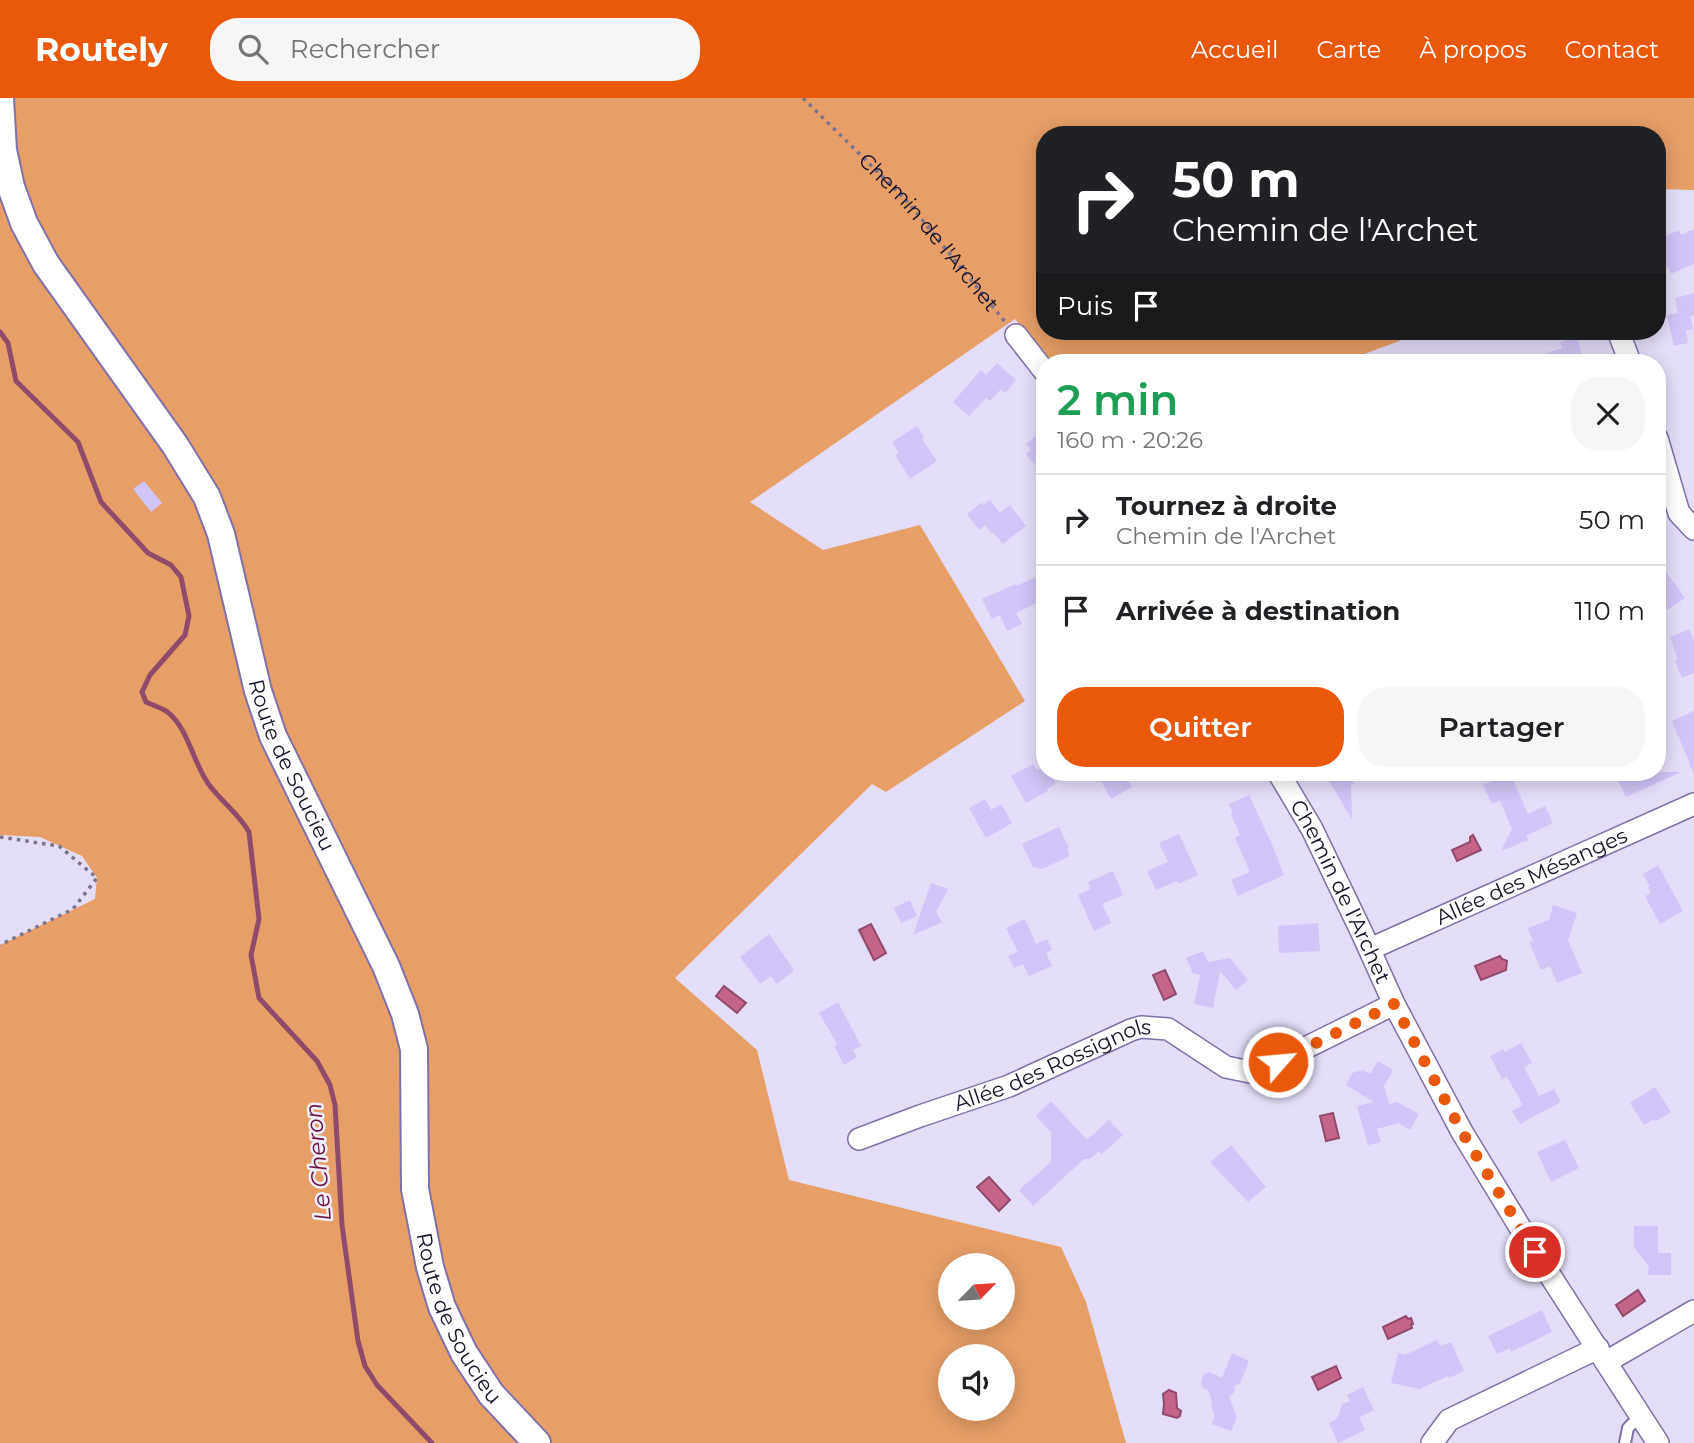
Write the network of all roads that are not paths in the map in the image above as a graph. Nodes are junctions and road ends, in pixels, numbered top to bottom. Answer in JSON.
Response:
{"nodes":[{"id":1,"x":1,"y":98,"type":"edge"},
{"id":2,"x":1016,"y":335,"type":"road end"},
{"id":3,"x":1036,"y":361,"type":"edge"},
{"id":4,"x":1666,"y":469,"type":"edge"},
{"id":5,"x":1694,"y":529,"type":"edge"},
{"id":6,"x":1283,"y":781,"type":"edge"},
{"id":7,"x":1694,"y":804,"type":"edge"},
{"id":8,"x":1370,"y":949,"type":"junction"},
{"id":9,"x":1394,"y":1004,"type":"junction"},
{"id":10,"x":859,"y":1139,"type":"dead end"},
{"id":11,"x":1694,"y":1311,"type":"edge"},
{"id":12,"x":1602,"y":1355,"type":"junction"},
{"id":13,"x":1641,"y":1415,"type":"junction"},
{"id":14,"x":537,"y":1443,"type":"edge"},
{"id":15,"x":1432,"y":1443,"type":"edge"},
{"id":16,"x":1625,"y":1443,"type":"edge"},
{"id":17,"x":1658,"y":1443,"type":"edge"}],
"edges":[{"from":1,"to":14,"type":"street","name":"Route de Soucieu"},
{"from":2,"to":3,"type":"street"},
{"from":4,"to":5,"type":"street"},
{"from":6,"to":8,"type":"street","name":"Chemin de l'Archet"},
{"from":7,"to":8,"type":"street","name":"Allée des Mésanges"},
{"from":8,"to":9,"type":"street","name":"Chemin de l'Archet"},
{"from":9,"to":10,"type":"street","name":"Allée des Rossignols"},
{"from":9,"to":12,"type":"street","name":"Chemin de l'Archet"},
{"from":11,"to":12,"type":"street"},
{"from":12,"to":13,"type":"street","name":"Chemin de l'Archet"},
{"from":12,"to":15,"type":"street"},
{"from":13,"to":16,"type":"lane"},
{"from":13,"to":17,"type":"street","name":"Chemin de l'Archet"}]}
